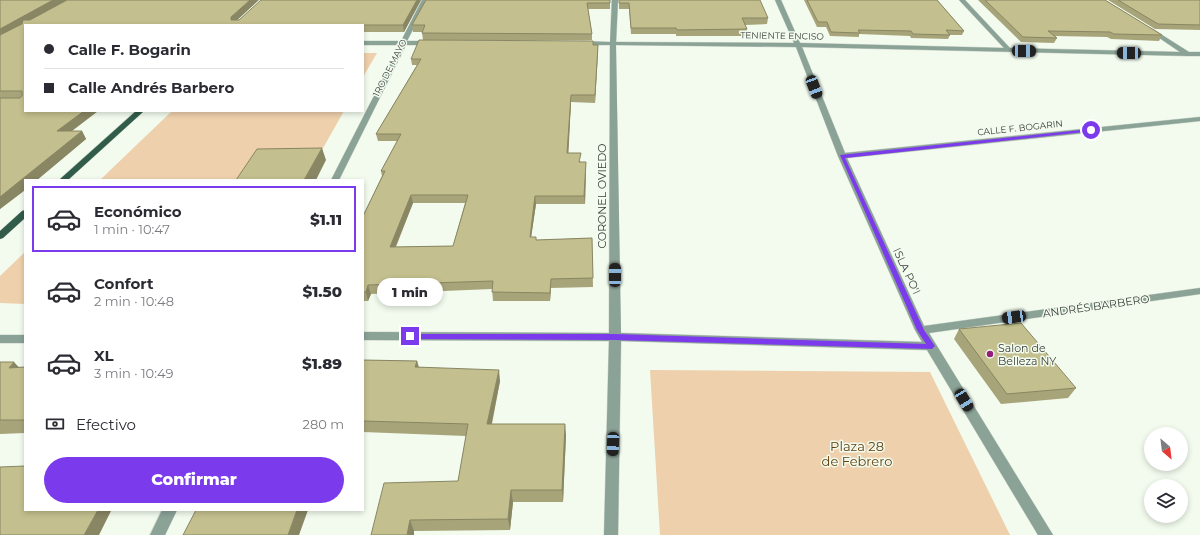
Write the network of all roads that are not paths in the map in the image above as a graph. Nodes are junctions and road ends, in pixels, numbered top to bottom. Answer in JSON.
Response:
{"nodes":[{"id":1,"x":425,"y":0,"type":"edge"},
{"id":2,"x":615,"y":0,"type":"edge"},
{"id":3,"x":778,"y":0,"type":"edge"},
{"id":4,"x":962,"y":0,"type":"edge"},
{"id":5,"x":1148,"y":29,"type":"edge"},
{"id":6,"x":364,"y":42,"type":"edge"},
{"id":7,"x":403,"y":43,"type":"junction"},
{"id":8,"x":434,"y":43,"type":"edge"},
{"id":9,"x":574,"y":43,"type":"edge"},
{"id":10,"x":613,"y":43,"type":"junction"},
{"id":11,"x":798,"y":45,"type":"junction"},
{"id":12,"x":1009,"y":50,"type":"junction"},
{"id":13,"x":1189,"y":54,"type":"junction"},
{"id":14,"x":1200,"y":54,"type":"edge"},
{"id":15,"x":1200,"y":61,"type":"edge"},
{"id":16,"x":139,"y":112,"type":"edge"},
{"id":17,"x":1200,"y":119,"type":"edge"},
{"id":18,"x":842,"y":156,"type":"junction"},
{"id":19,"x":64,"y":179,"type":"edge"},
{"id":20,"x":335,"y":179,"type":"edge"},
{"id":21,"x":24,"y":214,"type":"edge"},
{"id":22,"x":0,"y":236,"type":"edge"},
{"id":23,"x":1200,"y":291,"type":"edge"},
{"id":24,"x":921,"y":330,"type":"junction"},
{"id":25,"x":364,"y":336,"type":"edge"},
{"id":26,"x":615,"y":337,"type":"junction"},
{"id":27,"x":0,"y":339,"type":"edge"},
{"id":28,"x":24,"y":339,"type":"edge"},
{"id":29,"x":932,"y":346,"type":"junction"},
{"id":30,"x":169,"y":511,"type":"edge"},
{"id":31,"x":157,"y":535,"type":"edge"},
{"id":32,"x":611,"y":535,"type":"edge"},
{"id":33,"x":1046,"y":535,"type":"edge"}],
"edges":[{"from":1,"to":7,"type":"street","name":"1RO DE MAYO"},
{"from":2,"to":10,"type":"street","name":"CORONEL OVIEDO"},
{"from":3,"to":11,"type":"street","name":"ISLA PO'I"},
{"from":4,"to":12,"type":"street"},
{"from":5,"to":13,"type":"street"},
{"from":6,"to":7,"type":"street"},
{"from":7,"to":8,"type":"street"},
{"from":7,"to":20,"type":"street","name":"1RO DE MAYO"},
{"from":9,"to":10,"type":"street","name":"TENIENTE ENCISO"},
{"from":10,"to":11,"type":"street","name":"TENIENTE ENCISO"},
{"from":10,"to":26,"type":"street","name":"CORONEL OVIEDO"},
{"from":11,"to":12,"type":"street","name":"TENIENTE ENCISO"},
{"from":11,"to":18,"type":"street","name":"ISLA PO'I"},
{"from":12,"to":13,"type":"street","name":"TENIENTE ENCISO"},
{"from":13,"to":14,"type":"street","name":"TENIENTE ENCISO"},
{"from":13,"to":15,"type":"street"},
{"from":16,"to":19,"type":"main road"},
{"from":17,"to":18,"type":"street","name":"CALLE F. BOGARIN"},
{"from":18,"to":24,"type":"street","name":"ISLA PO'I"},
{"from":21,"to":22,"type":"main road"},
{"from":23,"to":24,"type":"street","name":"ANDRÉS BARBERO"},
{"from":24,"to":29,"type":"street","name":"ISLA PO'I"},
{"from":25,"to":26,"type":"street"},
{"from":26,"to":29,"type":"street"},
{"from":26,"to":32,"type":"street","name":"CORONEL OVIEDO"},
{"from":27,"to":28,"type":"street"},
{"from":29,"to":33,"type":"street","name":"ISLA PO'I"},
{"from":30,"to":31,"type":"street"}]}
